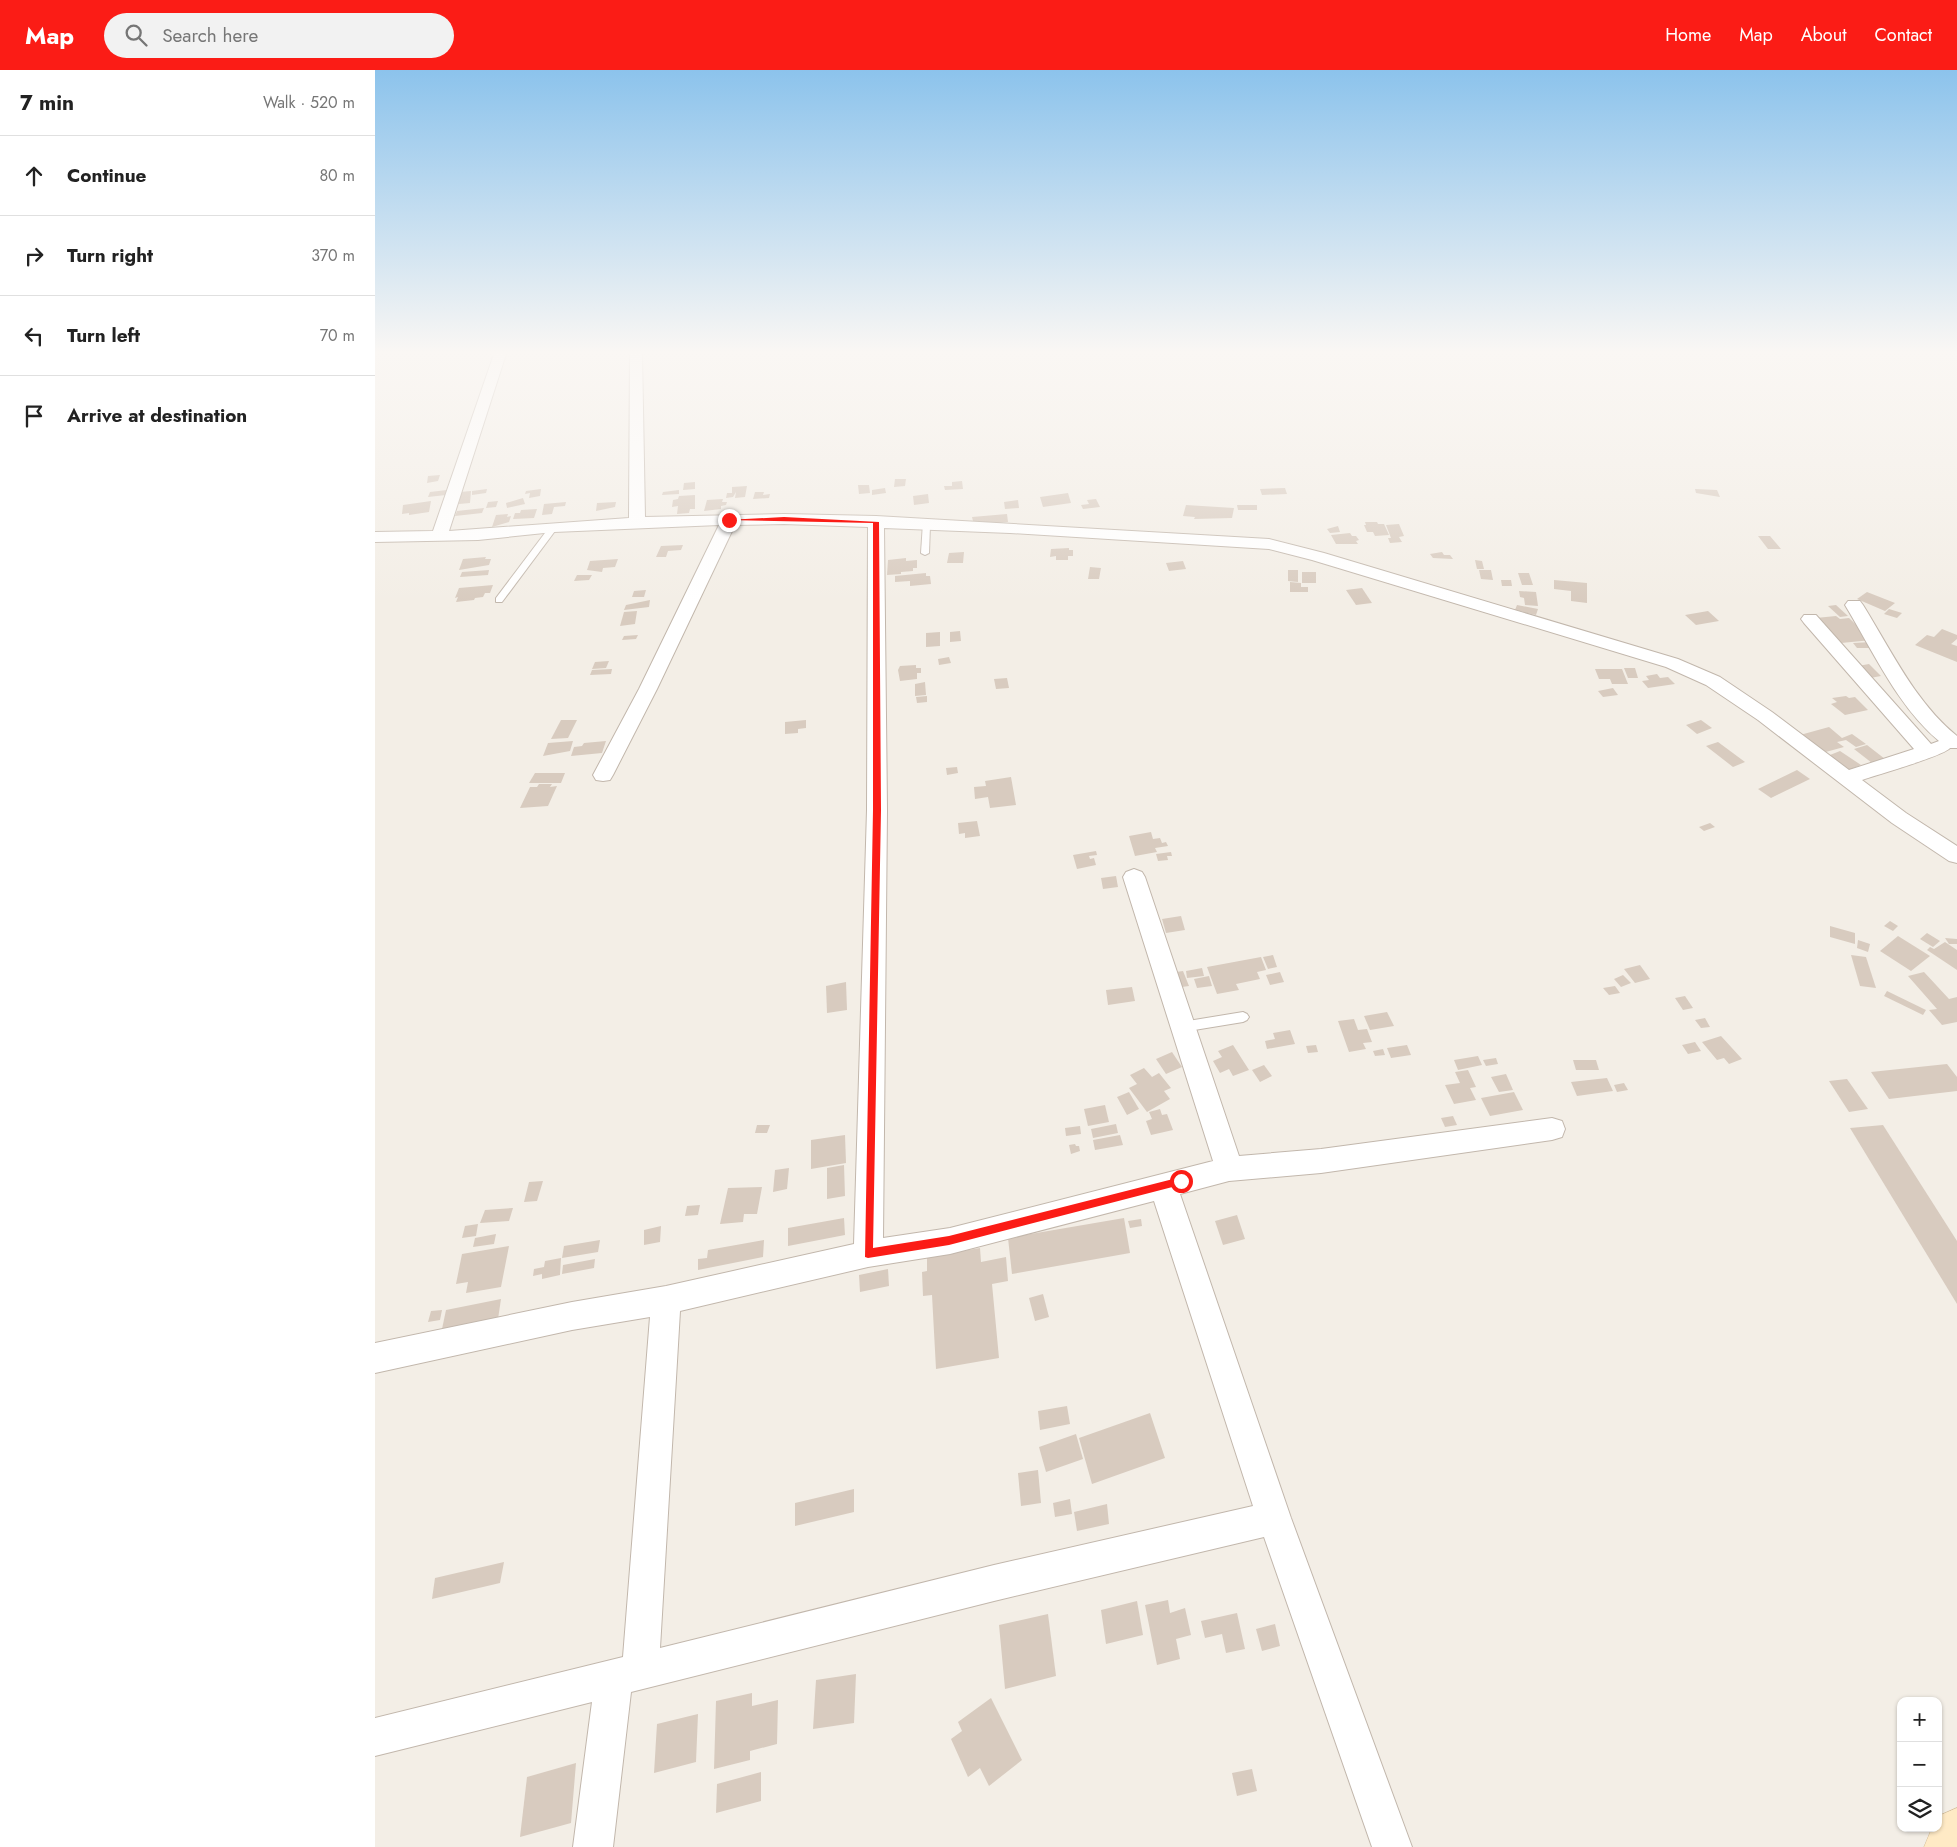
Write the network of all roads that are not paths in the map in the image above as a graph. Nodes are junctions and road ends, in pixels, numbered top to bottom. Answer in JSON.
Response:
{"nodes":[{"id":1,"x":472,"y":437,"type":"edge"},
{"id":2,"x":637,"y":437,"type":"edge"},
{"id":3,"x":729,"y":520,"type":"junction"},
{"id":4,"x":637,"y":522,"type":"junction"},
{"id":5,"x":876,"y":522,"type":"junction"},
{"id":6,"x":926,"y":525,"type":"junction"},
{"id":7,"x":554,"y":527,"type":"junction"},
{"id":8,"x":439,"y":536,"type":"junction"},
{"id":9,"x":375,"y":537,"type":"edge"},
{"id":10,"x":925,"y":553,"type":"dead end"},
{"id":11,"x":499,"y":600,"type":"dead end"},
{"id":12,"x":1854,"y":604,"type":"dead end"},
{"id":13,"x":1810,"y":619,"type":"dead end"},
{"id":14,"x":1955,"y":743,"type":"edge"},
{"id":15,"x":1927,"y":752,"type":"junction"},
{"id":16,"x":603,"y":775,"type":"dead end"},
{"id":17,"x":1846,"y":778,"type":"junction"},
{"id":18,"x":1957,"y":856,"type":"edge"},
{"id":19,"x":1134,"y":877,"type":"dead end"},
{"id":20,"x":1243,"y":1017,"type":"dead end"},
{"id":21,"x":1182,"y":1027,"type":"junction"},
{"id":22,"x":1552,"y":1129,"type":"dead end"},
{"id":23,"x":1229,"y":1169,"type":"junction"},
{"id":24,"x":1163,"y":1185,"type":"junction"},
{"id":25,"x":868,"y":1254,"type":"junction"},
{"id":26,"x":666,"y":1300,"type":"junction"},
{"id":27,"x":375,"y":1358,"type":"edge"},
{"id":28,"x":1275,"y":1518,"type":"junction"},
{"id":29,"x":627,"y":1674,"type":"junction"},
{"id":30,"x":375,"y":1737,"type":"edge"},
{"id":31,"x":1957,"y":1831,"type":"edge"},
{"id":32,"x":593,"y":1847,"type":"edge"},
{"id":33,"x":1392,"y":1847,"type":"edge"},
{"id":34,"x":1947,"y":1847,"type":"edge"}],
"edges":[{"from":1,"to":8,"type":"street"},
{"from":2,"to":4,"type":"street"},
{"from":3,"to":4,"type":"street"},
{"from":3,"to":5,"type":"street"},
{"from":3,"to":16,"type":"street"},
{"from":4,"to":7,"type":"street"},
{"from":5,"to":6,"type":"street"},
{"from":5,"to":25,"type":"street"},
{"from":6,"to":10,"type":"lane"},
{"from":6,"to":17,"type":"street"},
{"from":7,"to":8,"type":"street"},
{"from":7,"to":11,"type":"lane"},
{"from":8,"to":9,"type":"street"},
{"from":12,"to":14,"type":"street"},
{"from":13,"to":15,"type":"street"},
{"from":14,"to":15,"type":"street"},
{"from":15,"to":17,"type":"street"},
{"from":17,"to":18,"type":"street"},
{"from":19,"to":21,"type":"street"},
{"from":20,"to":21,"type":"lane"},
{"from":21,"to":23,"type":"street"},
{"from":22,"to":23,"type":"street"},
{"from":23,"to":24,"type":"street"},
{"from":24,"to":25,"type":"street"},
{"from":24,"to":28,"type":"street"},
{"from":25,"to":26,"type":"street"},
{"from":26,"to":27,"type":"street"},
{"from":26,"to":29,"type":"street"},
{"from":28,"to":29,"type":"street"},
{"from":28,"to":33,"type":"street"},
{"from":29,"to":30,"type":"street"},
{"from":29,"to":32,"type":"street"},
{"from":31,"to":34,"type":"street"}]}
